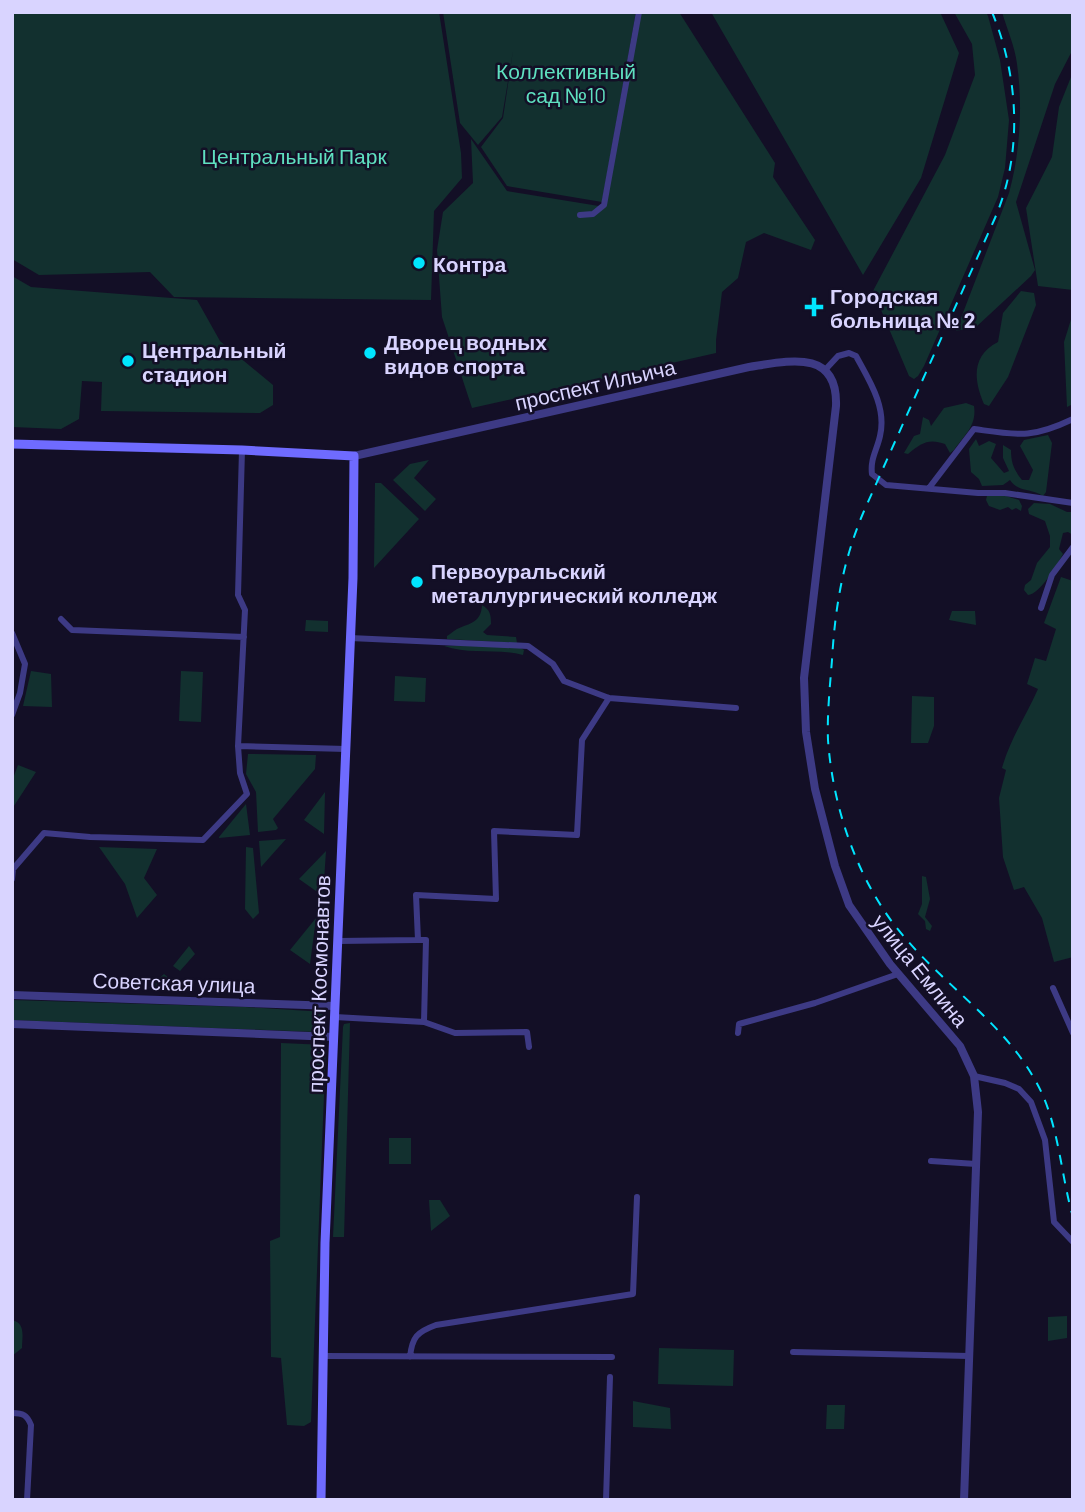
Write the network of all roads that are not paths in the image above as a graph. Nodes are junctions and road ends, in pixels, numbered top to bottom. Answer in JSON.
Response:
{"nodes":[{"id":1,"x":639,"y":12,"type":"edge"},
{"id":2,"x":580,"y":215,"type":"dead end"},
{"id":3,"x":825,"y":370,"type":"junction"},
{"id":4,"x":1073,"y":419,"type":"edge"},
{"id":5,"x":12,"y":443,"type":"edge"},
{"id":6,"x":242,"y":450,"type":"junction"},
{"id":7,"x":354,"y":456,"type":"junction"},
{"id":8,"x":929,"y":488,"type":"junction"},
{"id":9,"x":1073,"y":503,"type":"edge"},
{"id":10,"x":1073,"y":547,"type":"edge"},
{"id":11,"x":1041,"y":608,"type":"dead end"},
{"id":12,"x":61,"y":619,"type":"dead end"},
{"id":13,"x":12,"y":633,"type":"edge"},
{"id":14,"x":244,"y":637,"type":"junction"},
{"id":15,"x":350,"y":638,"type":"junction"},
{"id":16,"x":609,"y":698,"type":"junction"},
{"id":17,"x":736,"y":708,"type":"dead end"},
{"id":18,"x":12,"y":715,"type":"edge"},
{"id":19,"x":238,"y":747,"type":"junction"},
{"id":20,"x":346,"y":749,"type":"junction"},
{"id":21,"x":12,"y":879,"type":"edge"},
{"id":22,"x":418,"y":940,"type":"junction"},
{"id":23,"x":338,"y":941,"type":"junction"},
{"id":24,"x":898,"y":974,"type":"junction"},
{"id":25,"x":1053,"y":988,"type":"dead end"},
{"id":26,"x":12,"y":995,"type":"edge"},
{"id":27,"x":335,"y":1006,"type":"junction"},
{"id":28,"x":335,"y":1017,"type":"junction"},
{"id":29,"x":424,"y":1022,"type":"junction"},
{"id":30,"x":12,"y":1024,"type":"edge"},
{"id":31,"x":738,"y":1033,"type":"dead end"},
{"id":32,"x":1073,"y":1033,"type":"edge"},
{"id":33,"x":334,"y":1037,"type":"junction"},
{"id":34,"x":529,"y":1047,"type":"dead end"},
{"id":35,"x":974,"y":1076,"type":"junction"},
{"id":36,"x":931,"y":1161,"type":"dead end"},
{"id":37,"x":976,"y":1164,"type":"junction"},
{"id":38,"x":637,"y":1197,"type":"dead end"},
{"id":39,"x":1073,"y":1242,"type":"edge"},
{"id":40,"x":793,"y":1352,"type":"dead end"},
{"id":41,"x":323,"y":1356,"type":"junction"},
{"id":42,"x":969,"y":1356,"type":"junction"},
{"id":43,"x":410,"y":1357,"type":"junction"},
{"id":44,"x":612,"y":1357,"type":"dead end"},
{"id":45,"x":610,"y":1377,"type":"dead end"},
{"id":46,"x":12,"y":1413,"type":"edge"},
{"id":47,"x":27,"y":1500,"type":"edge"},
{"id":48,"x":321,"y":1500,"type":"edge"},
{"id":49,"x":606,"y":1500,"type":"edge"},
{"id":50,"x":964,"y":1500,"type":"edge"}],
"edges":[{"from":1,"to":2,"type":"street"},
{"from":3,"to":7,"type":"street","name":"проспект Ильича"},
{"from":3,"to":8,"type":"street"},
{"from":3,"to":24,"type":"street","name":"улица Емлина"},
{"from":4,"to":8,"type":"street"},
{"from":5,"to":6,"type":"main road","name":"проспект Ильича"},
{"from":6,"to":7,"type":"main road","name":"проспект Ильича"},
{"from":6,"to":14,"type":"street"},
{"from":7,"to":15,"type":"main road","name":"проспект Космонавтов"},
{"from":8,"to":9,"type":"street"},
{"from":10,"to":11,"type":"street"},
{"from":12,"to":14,"type":"street"},
{"from":13,"to":18,"type":"street"},
{"from":14,"to":19,"type":"street"},
{"from":15,"to":16,"type":"street"},
{"from":15,"to":20,"type":"main road","name":"проспект Космонавтов"},
{"from":16,"to":17,"type":"street"},
{"from":16,"to":22,"type":"street"},
{"from":19,"to":20,"type":"street"},
{"from":19,"to":21,"type":"street"},
{"from":20,"to":23,"type":"main road","name":"проспект Космонавтов"},
{"from":22,"to":23,"type":"street"},
{"from":22,"to":29,"type":"street"},
{"from":23,"to":27,"type":"main road","name":"проспект Космонавтов"},
{"from":24,"to":31,"type":"street"},
{"from":24,"to":35,"type":"street","name":"улица Емлина"},
{"from":25,"to":32,"type":"street"},
{"from":26,"to":27,"type":"street","name":"Советская улица"},
{"from":27,"to":28,"type":"main road","name":"проспект Космонавтов"},
{"from":28,"to":29,"type":"street"},
{"from":28,"to":33,"type":"main road","name":"проспект Космонавтов"},
{"from":29,"to":34,"type":"street"},
{"from":30,"to":33,"type":"street"},
{"from":33,"to":41,"type":"main road","name":"проспект Космонавтов"},
{"from":35,"to":37,"type":"street","name":"улица Емлина"},
{"from":35,"to":39,"type":"street"},
{"from":36,"to":37,"type":"street"},
{"from":37,"to":42,"type":"street","name":"улица Емлина"},
{"from":38,"to":43,"type":"street"},
{"from":40,"to":42,"type":"street"},
{"from":41,"to":43,"type":"street"},
{"from":41,"to":48,"type":"main road","name":"проспект Космонавтов"},
{"from":42,"to":50,"type":"street","name":"улица Емлина"},
{"from":43,"to":44,"type":"street"},
{"from":45,"to":49,"type":"street"},
{"from":46,"to":47,"type":"street"}]}
